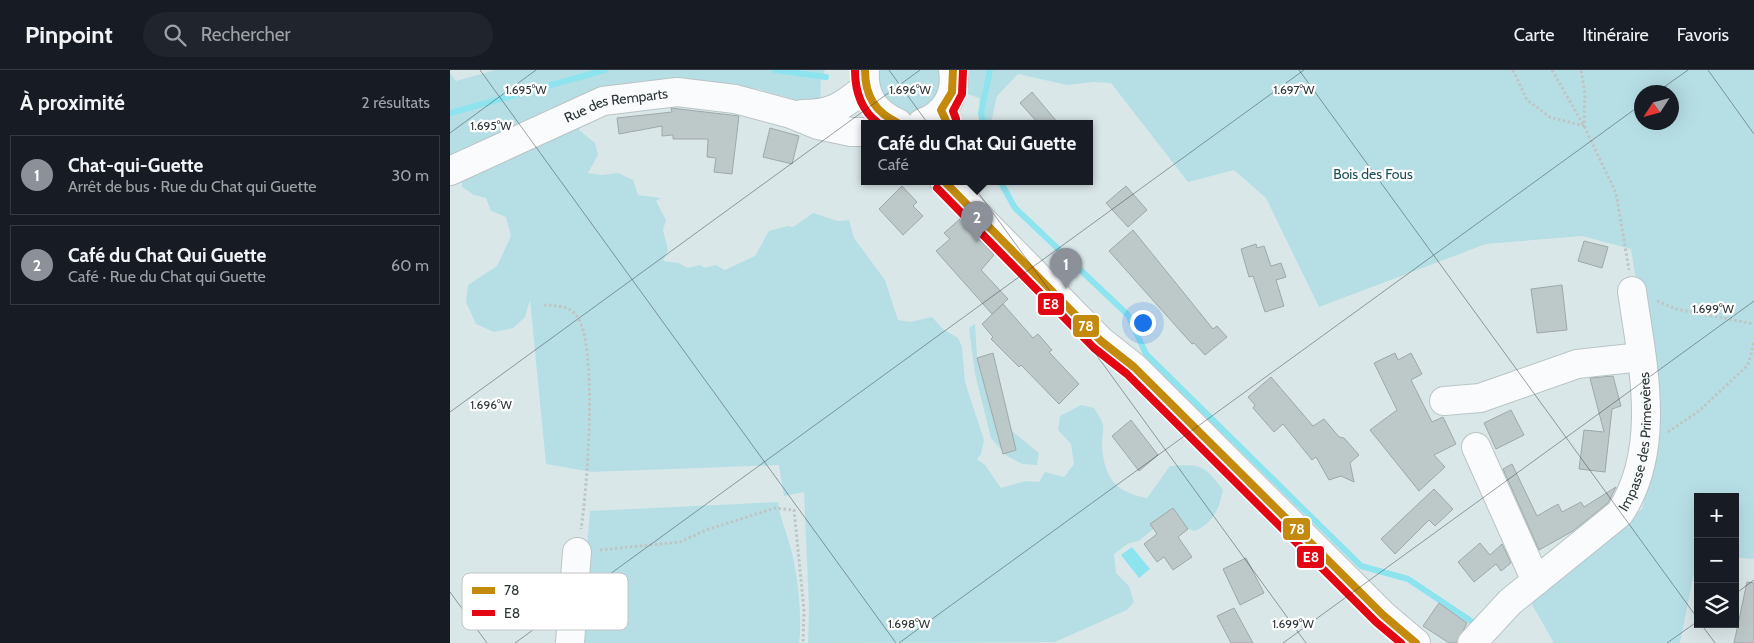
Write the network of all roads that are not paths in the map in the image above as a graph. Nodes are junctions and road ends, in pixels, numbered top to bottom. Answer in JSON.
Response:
{"nodes":[{"id":1,"x":953,"y":70,"type":"edge"},
{"id":2,"x":865,"y":79,"type":"edge"},
{"id":3,"x":792,"y":114,"type":"junction"},
{"id":4,"x":911,"y":120,"type":"edge"},
{"id":5,"x":918,"y":120,"type":"edge"},
{"id":6,"x":861,"y":132,"type":"edge"},
{"id":7,"x":450,"y":171,"type":"edge"},
{"id":8,"x":948,"y":185,"type":"edge"},
{"id":9,"x":973,"y":185,"type":"edge"},
{"id":10,"x":1632,"y":291,"type":"road end"},
{"id":11,"x":1641,"y":357,"type":"junction"},
{"id":12,"x":1125,"y":358,"type":"junction"},
{"id":13,"x":1444,"y":401,"type":"dead end"},
{"id":14,"x":1476,"y":447,"type":"dead end"},
{"id":15,"x":577,"y":552,"type":"road end"},
{"id":16,"x":575,"y":573,"type":"edge"},
{"id":17,"x":1536,"y":581,"type":"junction"},
{"id":18,"x":571,"y":630,"type":"edge"},
{"id":19,"x":1479,"y":635,"type":"edge"},
{"id":20,"x":570,"y":643,"type":"edge"},
{"id":21,"x":1416,"y":643,"type":"edge"}],
"edges":[{"from":1,"to":5,"type":"street"},
{"from":2,"to":3,"type":"street","name":"Rue des Remparts"},
{"from":2,"to":4,"type":"street"},
{"from":3,"to":6,"type":"street","name":"Rue des Remparts"},
{"from":3,"to":7,"type":"street","name":"Rue des Remparts"},
{"from":8,"to":12,"type":"street"},
{"from":9,"to":12,"type":"street"},
{"from":10,"to":11,"type":"street","name":"Impasse des Primevères"},
{"from":11,"to":13,"type":"street"},
{"from":11,"to":17,"type":"street","name":"Impasse des Primevères"},
{"from":12,"to":21,"type":"street"},
{"from":14,"to":17,"type":"street"},
{"from":15,"to":16,"type":"street"},
{"from":17,"to":19,"type":"street","name":"Impasse des Primevères"},
{"from":18,"to":20,"type":"street"}]}
